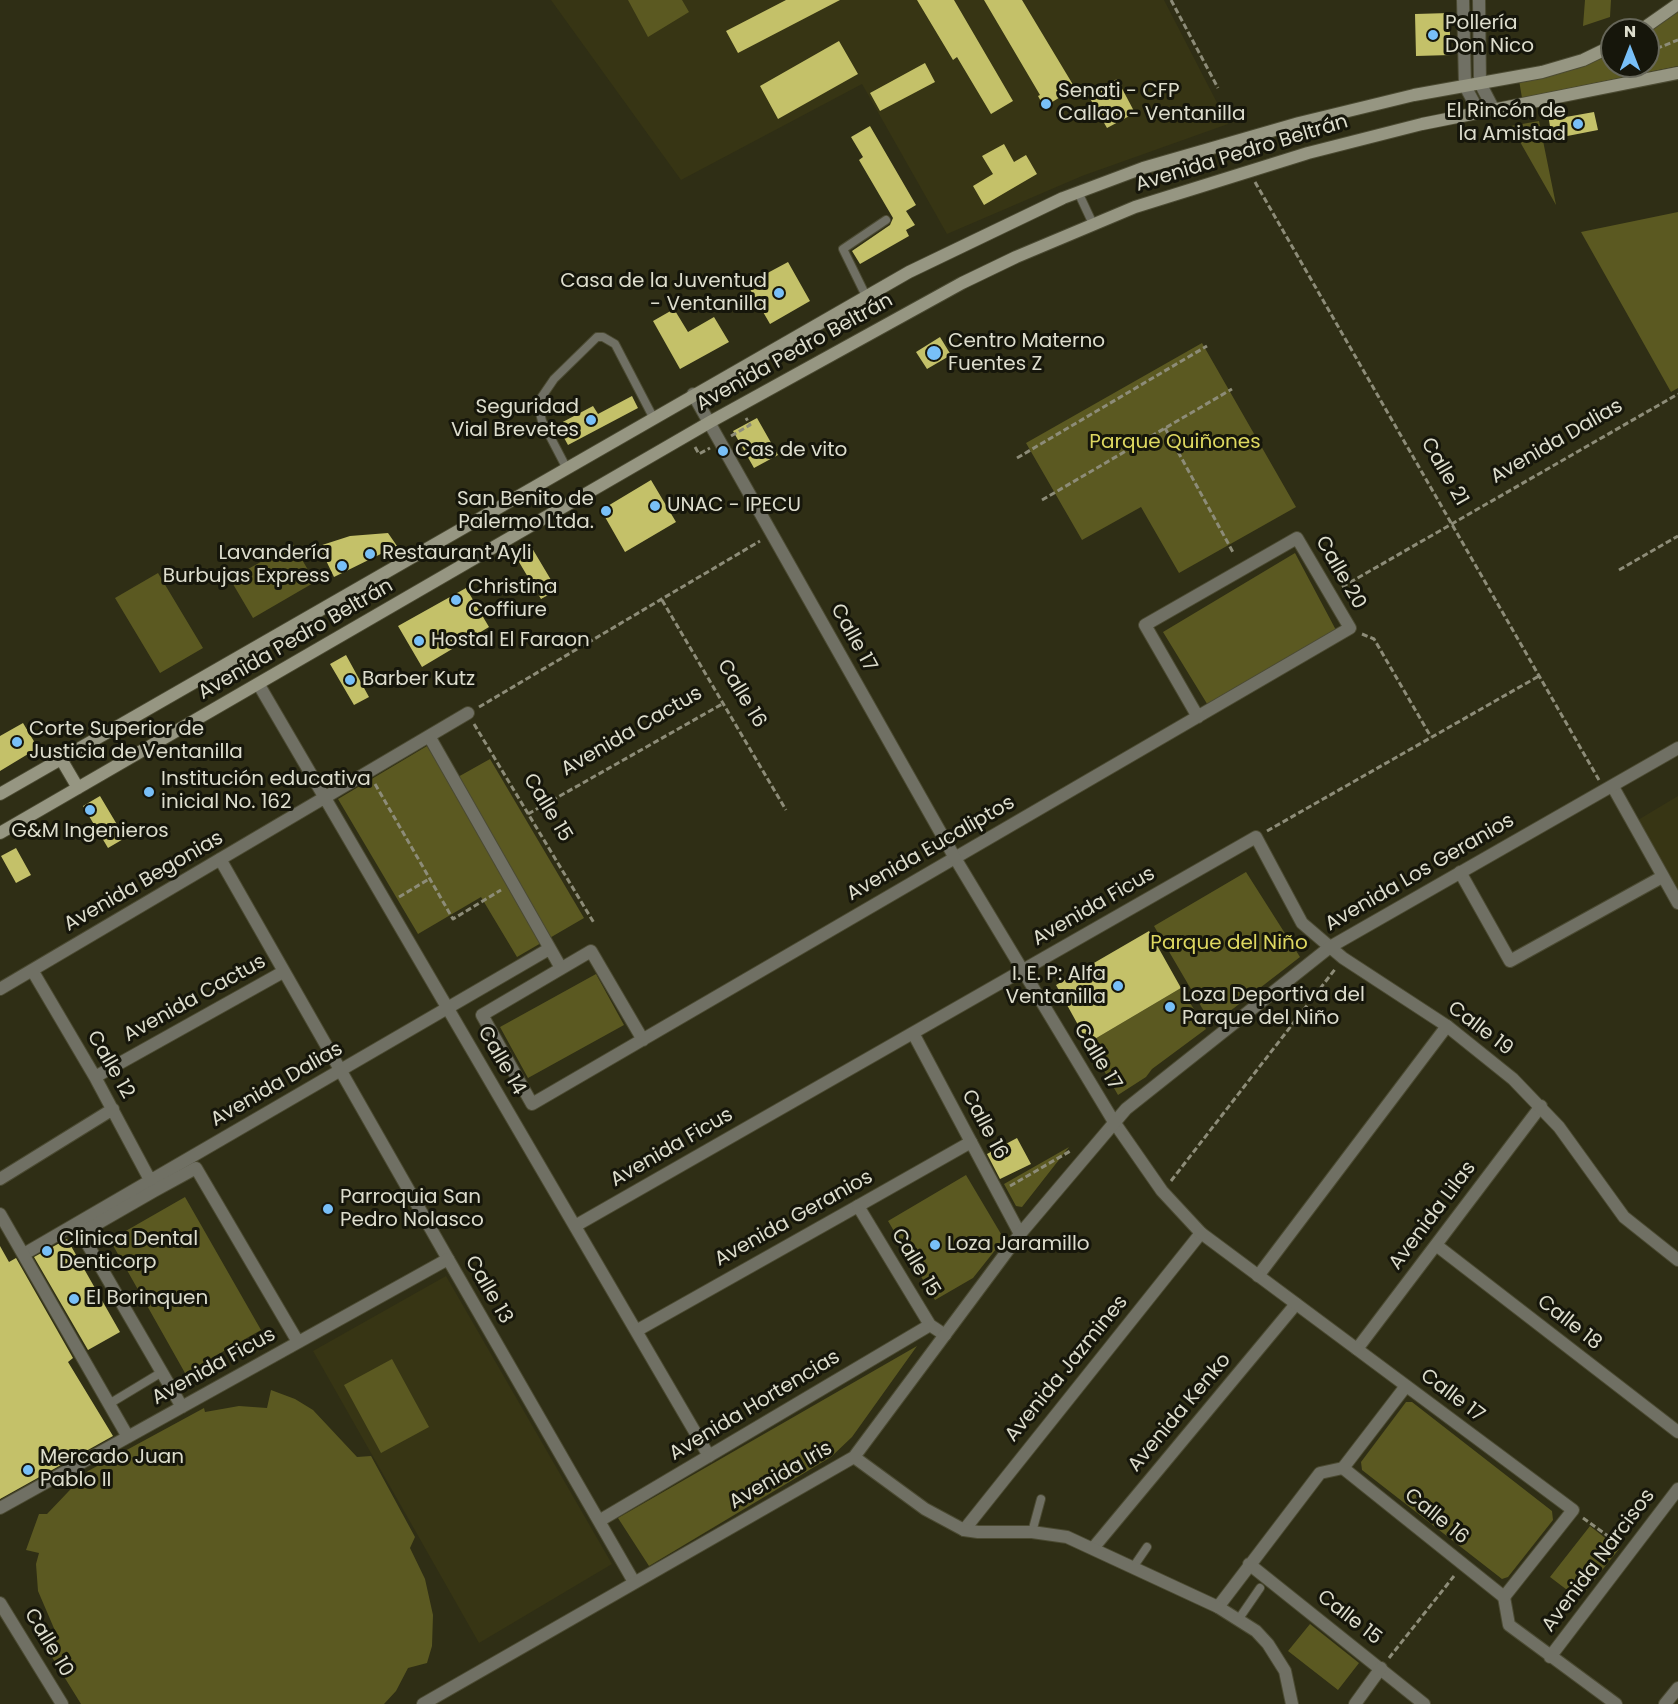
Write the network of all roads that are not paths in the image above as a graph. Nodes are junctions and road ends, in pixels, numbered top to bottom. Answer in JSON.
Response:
{"nodes":[{"id":1,"x":1463,"y":0,"type":"edge"},
{"id":2,"x":1479,"y":0,"type":"edge"},
{"id":3,"x":1678,"y":4,"type":"edge"},
{"id":4,"x":1658,"y":18,"type":"edge"},
{"id":5,"x":1600,"y":52,"type":"edge"},
{"id":6,"x":1678,"y":73,"type":"edge"},
{"id":7,"x":1480,"y":83,"type":"junction"},
{"id":8,"x":1465,"y":86,"type":"junction"},
{"id":9,"x":1494,"y":110,"type":"junction"},
{"id":10,"x":1479,"y":112,"type":"junction"},
{"id":11,"x":1078,"y":192,"type":"junction"},
{"id":12,"x":886,"y":220,"type":"dead end"},
{"id":13,"x":1093,"y":224,"type":"junction"},
{"id":14,"x":866,"y":296,"type":"junction"},
{"id":15,"x":693,"y":394,"type":"junction"},
{"id":16,"x":653,"y":417,"type":"junction"},
{"id":17,"x":710,"y":422,"type":"junction"},
{"id":18,"x":566,"y":467,"type":"junction"},
{"id":19,"x":1350,"y":628,"type":"joint"},
{"id":20,"x":259,"y":685,"type":"junction"},
{"id":21,"x":468,"y":713,"type":"road end"},
{"id":22,"x":1198,"y":717,"type":"junction"},
{"id":23,"x":429,"y":736,"type":"junction"},
{"id":24,"x":1678,"y":748,"type":"edge"},
{"id":25,"x":61,"y":759,"type":"junction"},
{"id":26,"x":78,"y":788,"type":"junction"},
{"id":27,"x":1609,"y":789,"type":"junction"},
{"id":28,"x":0,"y":794,"type":"edge"},
{"id":29,"x":325,"y":798,"type":"junction"},
{"id":30,"x":0,"y":833,"type":"edge"},
{"id":31,"x":1256,"y":837,"type":"joint"},
{"id":32,"x":955,"y":858,"type":"junction"},
{"id":33,"x":220,"y":860,"type":"junction"},
{"id":34,"x":1460,"y":872,"type":"junction"},
{"id":35,"x":1662,"y":877,"type":"junction"},
{"id":36,"x":1678,"y":903,"type":"edge"},
{"id":37,"x":1330,"y":947,"type":"junction"},
{"id":38,"x":549,"y":949,"type":"junction"},
{"id":39,"x":561,"y":968,"type":"junction"},
{"id":40,"x":32,"y":970,"type":"junction"},
{"id":41,"x":1023,"y":970,"type":"junction"},
{"id":42,"x":283,"y":972,"type":"junction"},
{"id":43,"x":0,"y":989,"type":"edge"},
{"id":44,"x":448,"y":1008,"type":"junction"},
{"id":45,"x":1447,"y":1026,"type":"junction"},
{"id":46,"x":913,"y":1033,"type":"junction"},
{"id":47,"x":643,"y":1040,"type":"junction"},
{"id":48,"x":339,"y":1072,"type":"junction"},
{"id":49,"x":95,"y":1077,"type":"junction"},
{"id":50,"x":532,"y":1104,"type":"joint"},
{"id":51,"x":1541,"y":1106,"type":"junction"},
{"id":52,"x":113,"y":1110,"type":"junction"},
{"id":53,"x":1114,"y":1122,"type":"junction"},
{"id":54,"x":971,"y":1142,"type":"junction"},
{"id":55,"x":0,"y":1179,"type":"edge"},
{"id":56,"x":150,"y":1180,"type":"junction"},
{"id":57,"x":858,"y":1206,"type":"junction"},
{"id":58,"x":0,"y":1214,"type":"edge"},
{"id":59,"x":575,"y":1226,"type":"junction"},
{"id":60,"x":1201,"y":1233,"type":"junction"},
{"id":61,"x":1020,"y":1234,"type":"junction"},
{"id":62,"x":1436,"y":1245,"type":"junction"},
{"id":63,"x":24,"y":1254,"type":"junction"},
{"id":64,"x":448,"y":1259,"type":"junction"},
{"id":65,"x":1678,"y":1260,"type":"edge"},
{"id":66,"x":1258,"y":1276,"type":"junction"},
{"id":67,"x":1296,"y":1304,"type":"junction"},
{"id":68,"x":930,"y":1325,"type":"junction"},
{"id":69,"x":636,"y":1331,"type":"junction"},
{"id":70,"x":945,"y":1335,"type":"junction"},
{"id":71,"x":298,"y":1342,"type":"junction"},
{"id":72,"x":1357,"y":1349,"type":"junction"},
{"id":73,"x":162,"y":1372,"type":"junction"},
{"id":74,"x":1406,"y":1386,"type":"junction"},
{"id":75,"x":109,"y":1404,"type":"junction"},
{"id":76,"x":182,"y":1407,"type":"junction"},
{"id":77,"x":1678,"y":1432,"type":"edge"},
{"id":78,"x":128,"y":1437,"type":"junction"},
{"id":79,"x":709,"y":1456,"type":"junction"},
{"id":80,"x":854,"y":1457,"type":"junction"},
{"id":81,"x":1343,"y":1468,"type":"junction"},
{"id":82,"x":1678,"y":1489,"type":"edge"},
{"id":83,"x":1041,"y":1499,"type":"dead end"},
{"id":84,"x":0,"y":1508,"type":"edge"},
{"id":85,"x":599,"y":1521,"type":"junction"},
{"id":86,"x":964,"y":1530,"type":"junction"},
{"id":87,"x":1032,"y":1532,"type":"junction"},
{"id":88,"x":1094,"y":1547,"type":"junction"},
{"id":89,"x":1147,"y":1547,"type":"dead end"},
{"id":90,"x":1249,"y":1564,"type":"junction"},
{"id":91,"x":1134,"y":1566,"type":"junction"},
{"id":92,"x":634,"y":1582,"type":"junction"},
{"id":93,"x":1260,"y":1588,"type":"dead end"},
{"id":94,"x":1504,"y":1597,"type":"junction"},
{"id":95,"x":0,"y":1603,"type":"edge"},
{"id":96,"x":1218,"y":1607,"type":"junction"},
{"id":97,"x":1238,"y":1620,"type":"junction"},
{"id":98,"x":1550,"y":1657,"type":"junction"},
{"id":99,"x":1381,"y":1668,"type":"junction"},
{"id":100,"x":1678,"y":1688,"type":"edge"},
{"id":101,"x":62,"y":1704,"type":"edge"},
{"id":102,"x":423,"y":1704,"type":"edge"},
{"id":103,"x":1292,"y":1704,"type":"edge"},
{"id":104,"x":1355,"y":1704,"type":"edge"},
{"id":105,"x":1424,"y":1704,"type":"edge"},
{"id":106,"x":1616,"y":1704,"type":"edge"},
{"id":107,"x":1665,"y":1704,"type":"edge"}],
"edges":[{"from":1,"to":8,"type":"street"},
{"from":2,"to":7,"type":"street"},
{"from":3,"to":4,"type":"main road"},
{"from":5,"to":7,"type":"main road","name":"Avenida Pedro Beltrán"},
{"from":6,"to":9,"type":"main road","name":"Avenida Pedro Beltrán"},
{"from":7,"to":8,"type":"main road","name":"Avenida Pedro Beltrán"},
{"from":7,"to":9,"type":"street"},
{"from":8,"to":10,"type":"street"},
{"from":8,"to":11,"type":"main road","name":"Avenida Pedro Beltrán"},
{"from":9,"to":10,"type":"main road","name":"Avenida Pedro Beltrán"},
{"from":10,"to":13,"type":"main road","name":"Avenida Pedro Beltrán"},
{"from":11,"to":13,"type":"lane"},
{"from":11,"to":14,"type":"main road","name":"Avenida Pedro Beltrán"},
{"from":12,"to":14,"type":"lane"},
{"from":13,"to":17,"type":"main road","name":"Avenida Pedro Beltrán"},
{"from":14,"to":15,"type":"main road","name":"Avenida Pedro Beltrán"},
{"from":15,"to":16,"type":"main road","name":"Avenida Pedro Beltrán"},
{"from":15,"to":17,"type":"street","name":"Calle 17"},
{"from":16,"to":18,"type":"main road","name":"Avenida Pedro Beltrán"},
{"from":16,"to":18,"type":"lane"},
{"from":17,"to":20,"type":"main road","name":"Avenida Pedro Beltrán"},
{"from":17,"to":32,"type":"street","name":"Calle 17"},
{"from":18,"to":25,"type":"main road","name":"Avenida Pedro Beltrán"},
{"from":19,"to":22,"type":"street","name":"Avenida Eucaliptos"},
{"from":19,"to":22,"type":"street","name":"Calle 20"},
{"from":20,"to":26,"type":"main road","name":"Avenida Pedro Beltrán"},
{"from":20,"to":29,"type":"street","name":"Calle 14"},
{"from":21,"to":23,"type":"street","name":"Avenida Begonias"},
{"from":22,"to":32,"type":"street","name":"Avenida Eucaliptos"},
{"from":23,"to":29,"type":"street","name":"Avenida Begonias"},
{"from":23,"to":38,"type":"street"},
{"from":24,"to":27,"type":"street","name":"Avenida Los Geranios"},
{"from":25,"to":26,"type":"main road"},
{"from":25,"to":28,"type":"main road","name":"Avenida Pedro Beltrán"},
{"from":26,"to":30,"type":"main road","name":"Avenida Pedro Beltrán"},
{"from":27,"to":34,"type":"street","name":"Avenida Los Geranios"},
{"from":27,"to":35,"type":"street"},
{"from":29,"to":33,"type":"street","name":"Avenida Begonias"},
{"from":29,"to":44,"type":"street","name":"Calle 14"},
{"from":31,"to":37,"type":"street","name":"Calle 19"},
{"from":31,"to":41,"type":"street","name":"Avenida Ficus"},
{"from":32,"to":41,"type":"street","name":"Calle 17"},
{"from":32,"to":47,"type":"street","name":"Avenida Eucaliptos"},
{"from":33,"to":40,"type":"street","name":"Avenida Begonias"},
{"from":33,"to":42,"type":"street","name":"Calle 13"},
{"from":34,"to":35,"type":"street"},
{"from":34,"to":37,"type":"street","name":"Avenida Los Geranios"},
{"from":35,"to":36,"type":"street"},
{"from":37,"to":45,"type":"street","name":"Calle 19"},
{"from":37,"to":53,"type":"street","name":"Avenida Los Geranios"},
{"from":38,"to":39,"type":"street"},
{"from":38,"to":44,"type":"street","name":"Avenida Dalias"},
{"from":39,"to":47,"type":"street"},
{"from":39,"to":50,"type":"street","name":"Calle 14"},
{"from":40,"to":43,"type":"street","name":"Avenida Begonias"},
{"from":40,"to":49,"type":"street","name":"Calle 12"},
{"from":41,"to":46,"type":"street","name":"Avenida Ficus"},
{"from":41,"to":53,"type":"street","name":"Calle 17"},
{"from":42,"to":48,"type":"street","name":"Calle 13"},
{"from":42,"to":49,"type":"street","name":"Avenida Cactus"},
{"from":44,"to":48,"type":"street","name":"Avenida Dalias"},
{"from":44,"to":59,"type":"street","name":"Calle 14"},
{"from":45,"to":51,"type":"street","name":"Calle 19"},
{"from":45,"to":66,"type":"street"},
{"from":46,"to":54,"type":"street","name":"Calle 16"},
{"from":46,"to":59,"type":"street","name":"Avenida Ficus"},
{"from":47,"to":50,"type":"street","name":"Avenida Eucaliptos"},
{"from":48,"to":56,"type":"street","name":"Avenida Dalias"},
{"from":48,"to":64,"type":"street","name":"Calle 13"},
{"from":49,"to":52,"type":"street","name":"Calle 12"},
{"from":51,"to":62,"type":"street","name":"Avenida Lilas"},
{"from":51,"to":65,"type":"street","name":"Calle 19"},
{"from":52,"to":55,"type":"street"},
{"from":52,"to":56,"type":"street","name":"Calle 12"},
{"from":53,"to":60,"type":"street","name":"Calle 17"},
{"from":53,"to":61,"type":"street","name":"Avenida Iris"},
{"from":54,"to":57,"type":"street","name":"Avenida Geranios"},
{"from":54,"to":61,"type":"street","name":"Calle 16"},
{"from":56,"to":63,"type":"street","name":"Avenida Dalias"},
{"from":57,"to":68,"type":"street","name":"Calle 15"},
{"from":57,"to":69,"type":"street","name":"Avenida Geranios"},
{"from":58,"to":63,"type":"street"},
{"from":59,"to":69,"type":"street","name":"Calle 14"},
{"from":60,"to":66,"type":"street","name":"Calle 17"},
{"from":60,"to":86,"type":"street","name":"Avenida Jazmines"},
{"from":61,"to":70,"type":"street","name":"Avenida Iris"},
{"from":62,"to":72,"type":"street","name":"Avenida Lilas"},
{"from":62,"to":77,"type":"street","name":"Calle 18"},
{"from":63,"to":75,"type":"street"},
{"from":64,"to":71,"type":"street","name":"Avenida Ficus"},
{"from":64,"to":85,"type":"street","name":"Calle 13"},
{"from":66,"to":67,"type":"street","name":"Calle 17"},
{"from":67,"to":72,"type":"street","name":"Calle 17"},
{"from":67,"to":88,"type":"street","name":"Avenida Kenko"},
{"from":68,"to":70,"type":"street","name":"Calle 15"},
{"from":68,"to":79,"type":"street","name":"Avenida Hortencias"},
{"from":69,"to":79,"type":"street","name":"Calle 14"},
{"from":70,"to":80,"type":"street","name":"Avenida Iris"},
{"from":71,"to":73,"type":"street"},
{"from":71,"to":76,"type":"street","name":"Avenida Ficus"},
{"from":72,"to":74,"type":"street","name":"Calle 17"},
{"from":73,"to":75,"type":"lane"},
{"from":73,"to":76,"type":"street"},
{"from":74,"to":81,"type":"street"},
{"from":74,"to":94,"type":"street","name":"Calle 17"},
{"from":75,"to":78,"type":"street"},
{"from":76,"to":78,"type":"street","name":"Avenida Ficus"},
{"from":78,"to":84,"type":"street","name":"Avenida Ficus"},
{"from":79,"to":85,"type":"street","name":"Avenida Hortencias"},
{"from":80,"to":86,"type":"street"},
{"from":80,"to":92,"type":"street","name":"Avenida Iris"},
{"from":81,"to":90,"type":"street"},
{"from":81,"to":94,"type":"street","name":"Calle 16"},
{"from":82,"to":98,"type":"street","name":"Avenida Narcisos"},
{"from":83,"to":87,"type":"lane"},
{"from":85,"to":92,"type":"street","name":"Calle 13"},
{"from":86,"to":87,"type":"street"},
{"from":87,"to":88,"type":"street"},
{"from":88,"to":91,"type":"street"},
{"from":89,"to":91,"type":"lane"},
{"from":90,"to":96,"type":"street"},
{"from":90,"to":99,"type":"street","name":"Calle 15"},
{"from":91,"to":96,"type":"street"},
{"from":92,"to":102,"type":"street","name":"Avenida Iris"},
{"from":93,"to":97,"type":"lane"},
{"from":94,"to":98,"type":"street"},
{"from":95,"to":101,"type":"street","name":"Calle 10"},
{"from":96,"to":97,"type":"street"},
{"from":97,"to":103,"type":"street"},
{"from":98,"to":106,"type":"street"},
{"from":99,"to":104,"type":"street"},
{"from":99,"to":105,"type":"street","name":"Calle 15"},
{"from":100,"to":107,"type":"street"}]}
